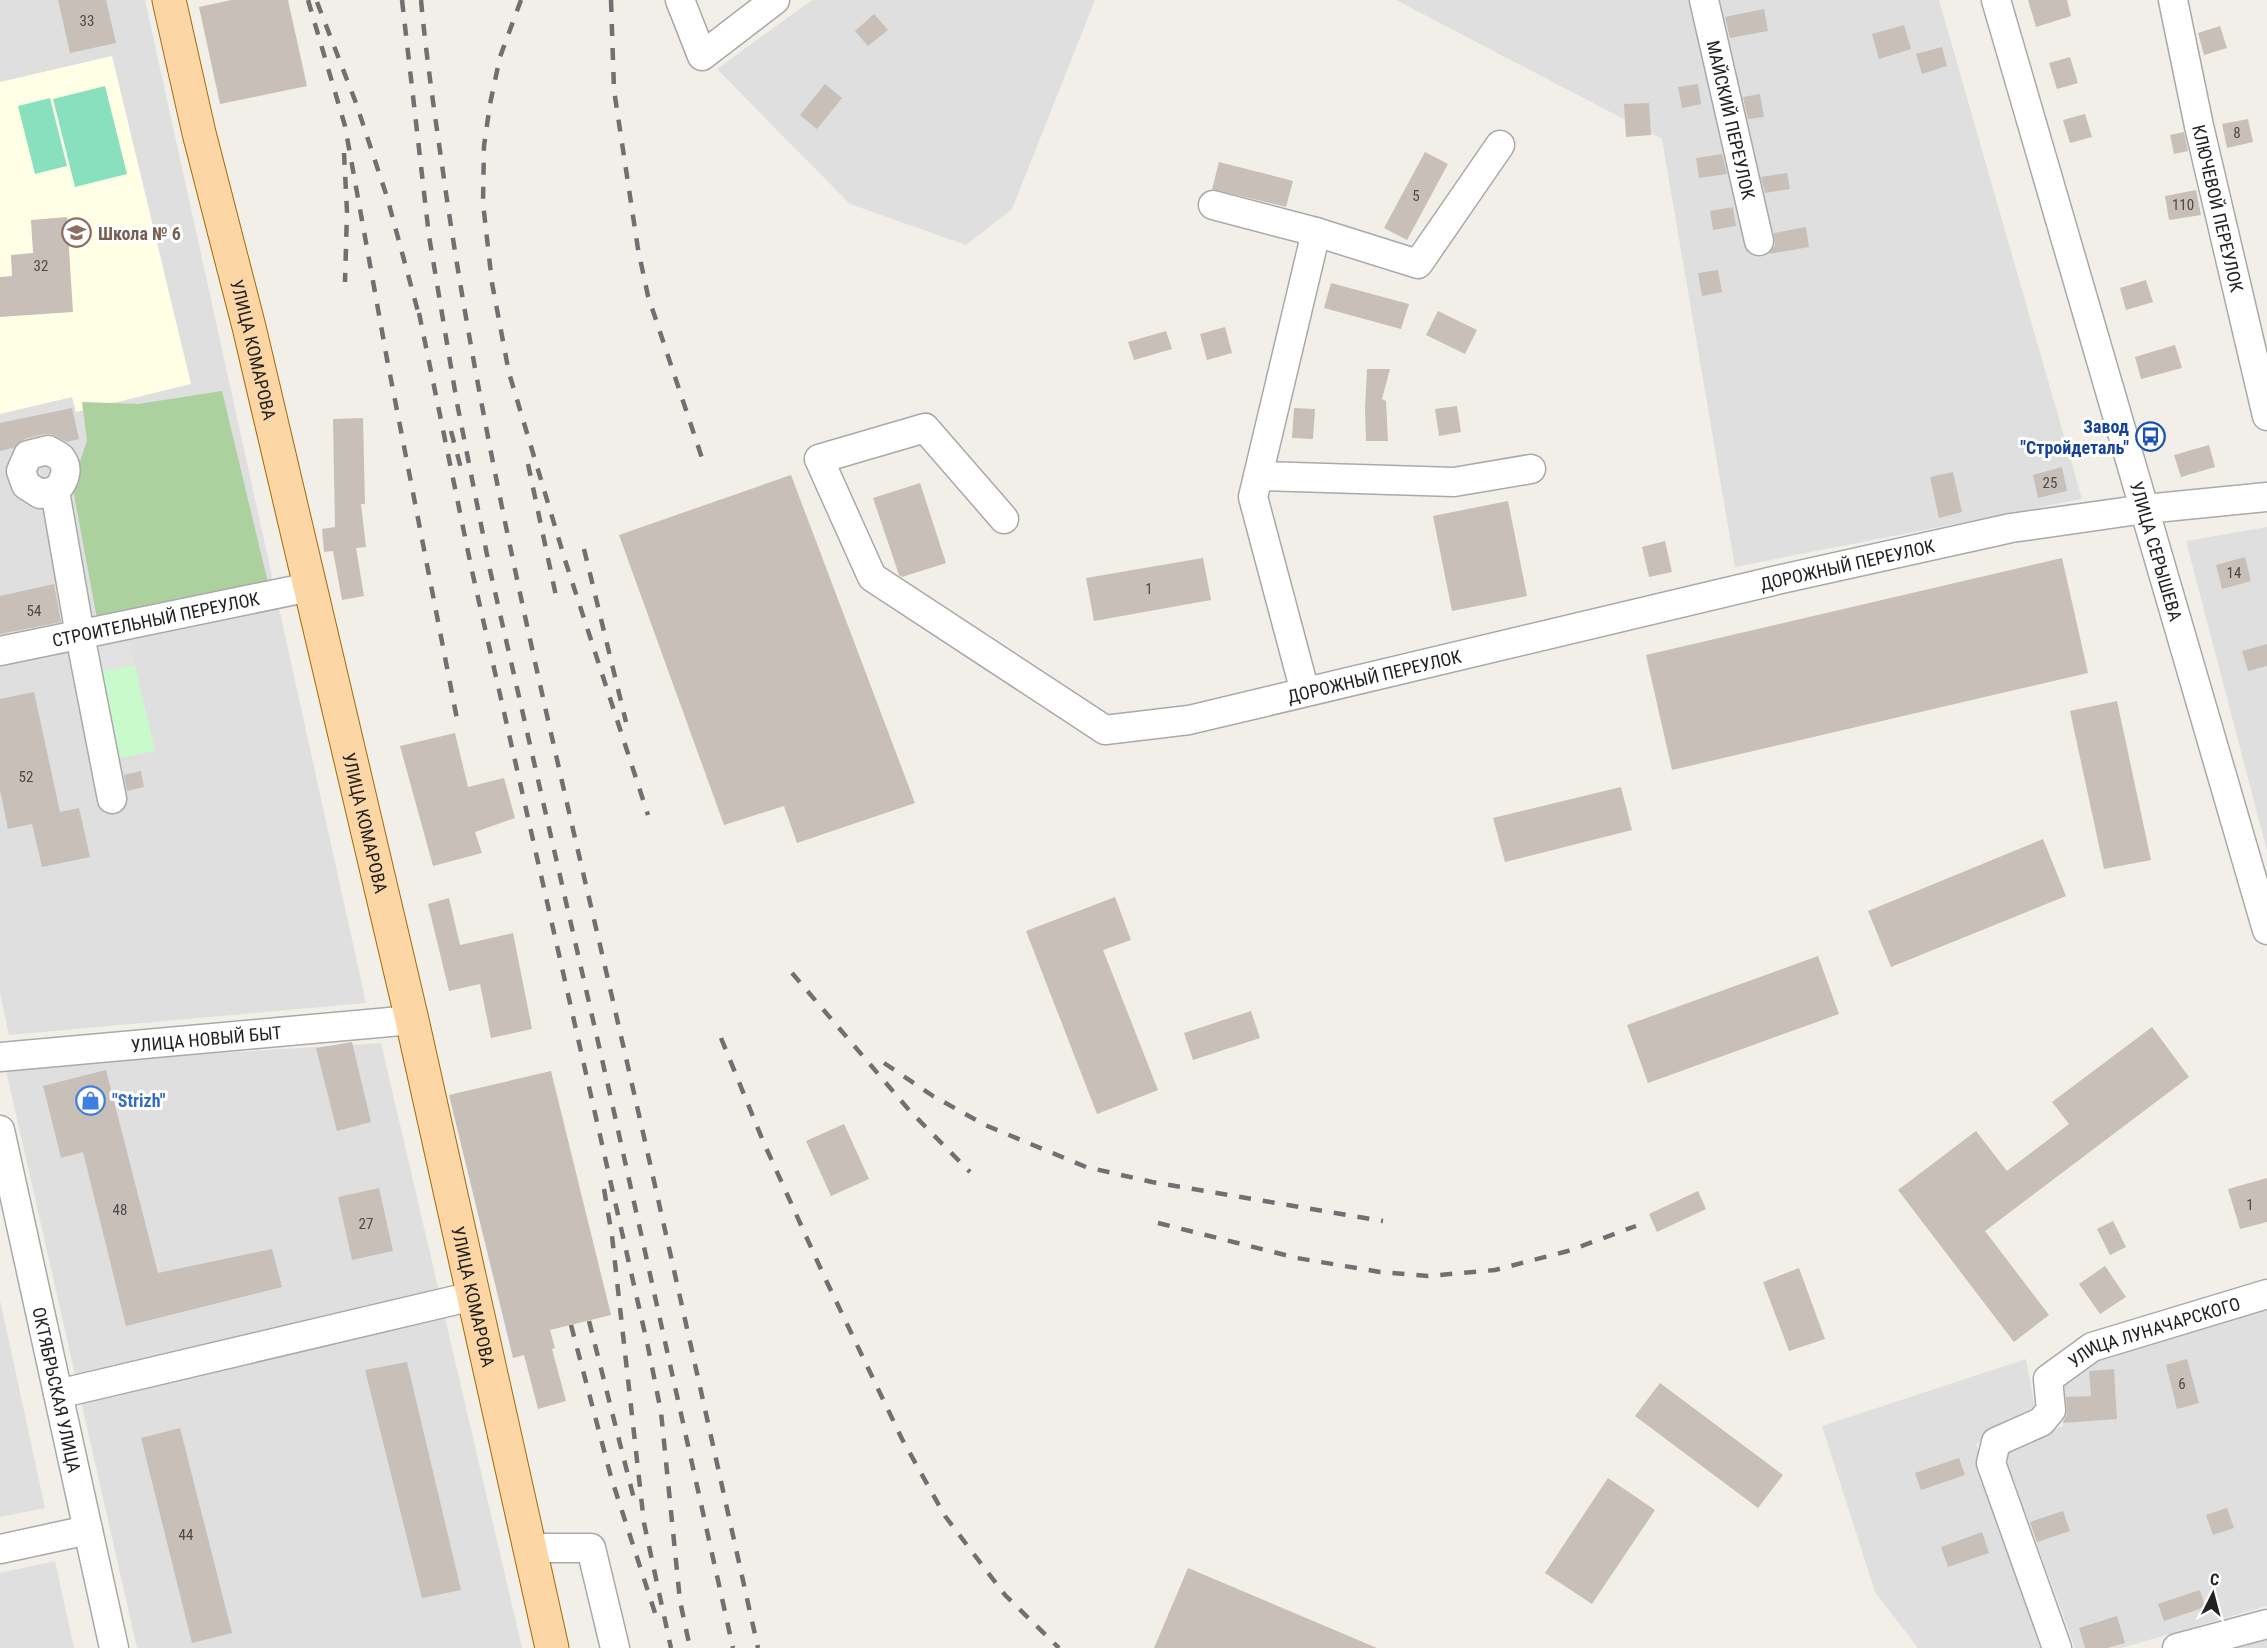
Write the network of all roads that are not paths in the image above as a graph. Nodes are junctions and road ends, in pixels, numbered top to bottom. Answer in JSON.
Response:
{"nodes":[{"id":1,"x":169,"y":0,"type":"edge"},
{"id":2,"x":680,"y":0,"type":"edge"},
{"id":3,"x":775,"y":0,"type":"edge"},
{"id":4,"x":1704,"y":0,"type":"edge"},
{"id":5,"x":1996,"y":0,"type":"edge"},
{"id":6,"x":2173,"y":0,"type":"edge"},
{"id":7,"x":1500,"y":145,"type":"dead end"},
{"id":8,"x":1213,"y":205,"type":"dead end"},
{"id":9,"x":1316,"y":232,"type":"junction"},
{"id":10,"x":1759,"y":241,"type":"dead end"},
{"id":11,"x":2267,"y":416,"type":"edge"},
{"id":12,"x":1531,"y":470,"type":"dead end"},
{"id":13,"x":1258,"y":476,"type":"junction"},
{"id":14,"x":55,"y":490,"type":"dead end"},
{"id":15,"x":2267,"y":497,"type":"edge"},
{"id":16,"x":2145,"y":509,"type":"junction"},
{"id":17,"x":1004,"y":519,"type":"dead end"},
{"id":18,"x":310,"y":587,"type":"junction"},
{"id":19,"x":80,"y":635,"type":"junction"},
{"id":20,"x":0,"y":651,"type":"edge"},
{"id":21,"x":1305,"y":692,"type":"junction"},
{"id":22,"x":112,"y":799,"type":"dead end"},
{"id":23,"x":2267,"y":930,"type":"edge"},
{"id":24,"x":412,"y":1020,"type":"junction"},
{"id":25,"x":0,"y":1057,"type":"edge"},
{"id":26,"x":0,"y":1130,"type":"edge"},
{"id":27,"x":2267,"y":1294,"type":"edge"},
{"id":28,"x":473,"y":1296,"type":"junction"},
{"id":29,"x":58,"y":1394,"type":"junction"},
{"id":30,"x":88,"y":1530,"type":"junction"},
{"id":31,"x":529,"y":1548,"type":"junction"},
{"id":32,"x":0,"y":1549,"type":"edge"},
{"id":33,"x":2267,"y":1623,"type":"edge"},
{"id":34,"x":114,"y":1648,"type":"edge"},
{"id":35,"x":552,"y":1648,"type":"edge"},
{"id":36,"x":615,"y":1648,"type":"edge"},
{"id":37,"x":2057,"y":1648,"type":"edge"},
{"id":38,"x":2177,"y":1648,"type":"edge"}],
"edges":[{"from":1,"to":18,"type":"main road","name":"УЛИЦА КОМАРОВА"},
{"from":2,"to":3,"type":"street"},
{"from":4,"to":10,"type":"street","name":"МАЙСКИЙ ПЕРЕУЛОК"},
{"from":5,"to":16,"type":"street","name":"УЛИЦА СЕРЫШЕВА"},
{"from":6,"to":11,"type":"street","name":"КЛЮЧЕВОЙ ПЕРЕУЛОК"},
{"from":7,"to":9,"type":"street"},
{"from":8,"to":9,"type":"street"},
{"from":9,"to":13,"type":"street"},
{"from":12,"to":13,"type":"street"},
{"from":13,"to":21,"type":"street"},
{"from":14,"to":19,"type":"street"},
{"from":15,"to":16,"type":"street","name":"ДОРОЖНЫЙ ПЕРЕУЛОК"},
{"from":16,"to":21,"type":"street","name":"ДОРОЖНЫЙ ПЕРЕУЛОК"},
{"from":16,"to":23,"type":"street","name":"УЛИЦА СЕРЫШЕВА"},
{"from":17,"to":21,"type":"street","name":"ДОРОЖНЫЙ ПЕРЕУЛОК"},
{"from":18,"to":19,"type":"street","name":"СТРОИТЕЛЬНЫЙ ПЕРЕУЛОК"},
{"from":18,"to":24,"type":"main road","name":"УЛИЦА КОМАРОВА"},
{"from":19,"to":20,"type":"street","name":"СТРОИТЕЛЬНЫЙ ПЕРЕУЛОК"},
{"from":19,"to":22,"type":"street"},
{"from":24,"to":25,"type":"street","name":"УЛИЦА НОВЫЙ БЫТ"},
{"from":24,"to":28,"type":"main road","name":"УЛИЦА КОМАРОВА"},
{"from":26,"to":29,"type":"street","name":"ОКТЯБРЬСКАЯ УЛИЦА"},
{"from":27,"to":37,"type":"street","name":"УЛИЦА ЛУНАЧАРСКОГО"},
{"from":28,"to":29,"type":"street"},
{"from":28,"to":31,"type":"main road","name":"УЛИЦА КОМАРОВА"},
{"from":29,"to":30,"type":"street","name":"ОКТЯБРЬСКАЯ УЛИЦА"},
{"from":30,"to":32,"type":"street"},
{"from":30,"to":34,"type":"street","name":"ОКТЯБРЬСКАЯ УЛИЦА"},
{"from":31,"to":35,"type":"main road","name":"УЛИЦА КОМАРОВА"},
{"from":31,"to":36,"type":"street"},
{"from":33,"to":38,"type":"street"}]}
